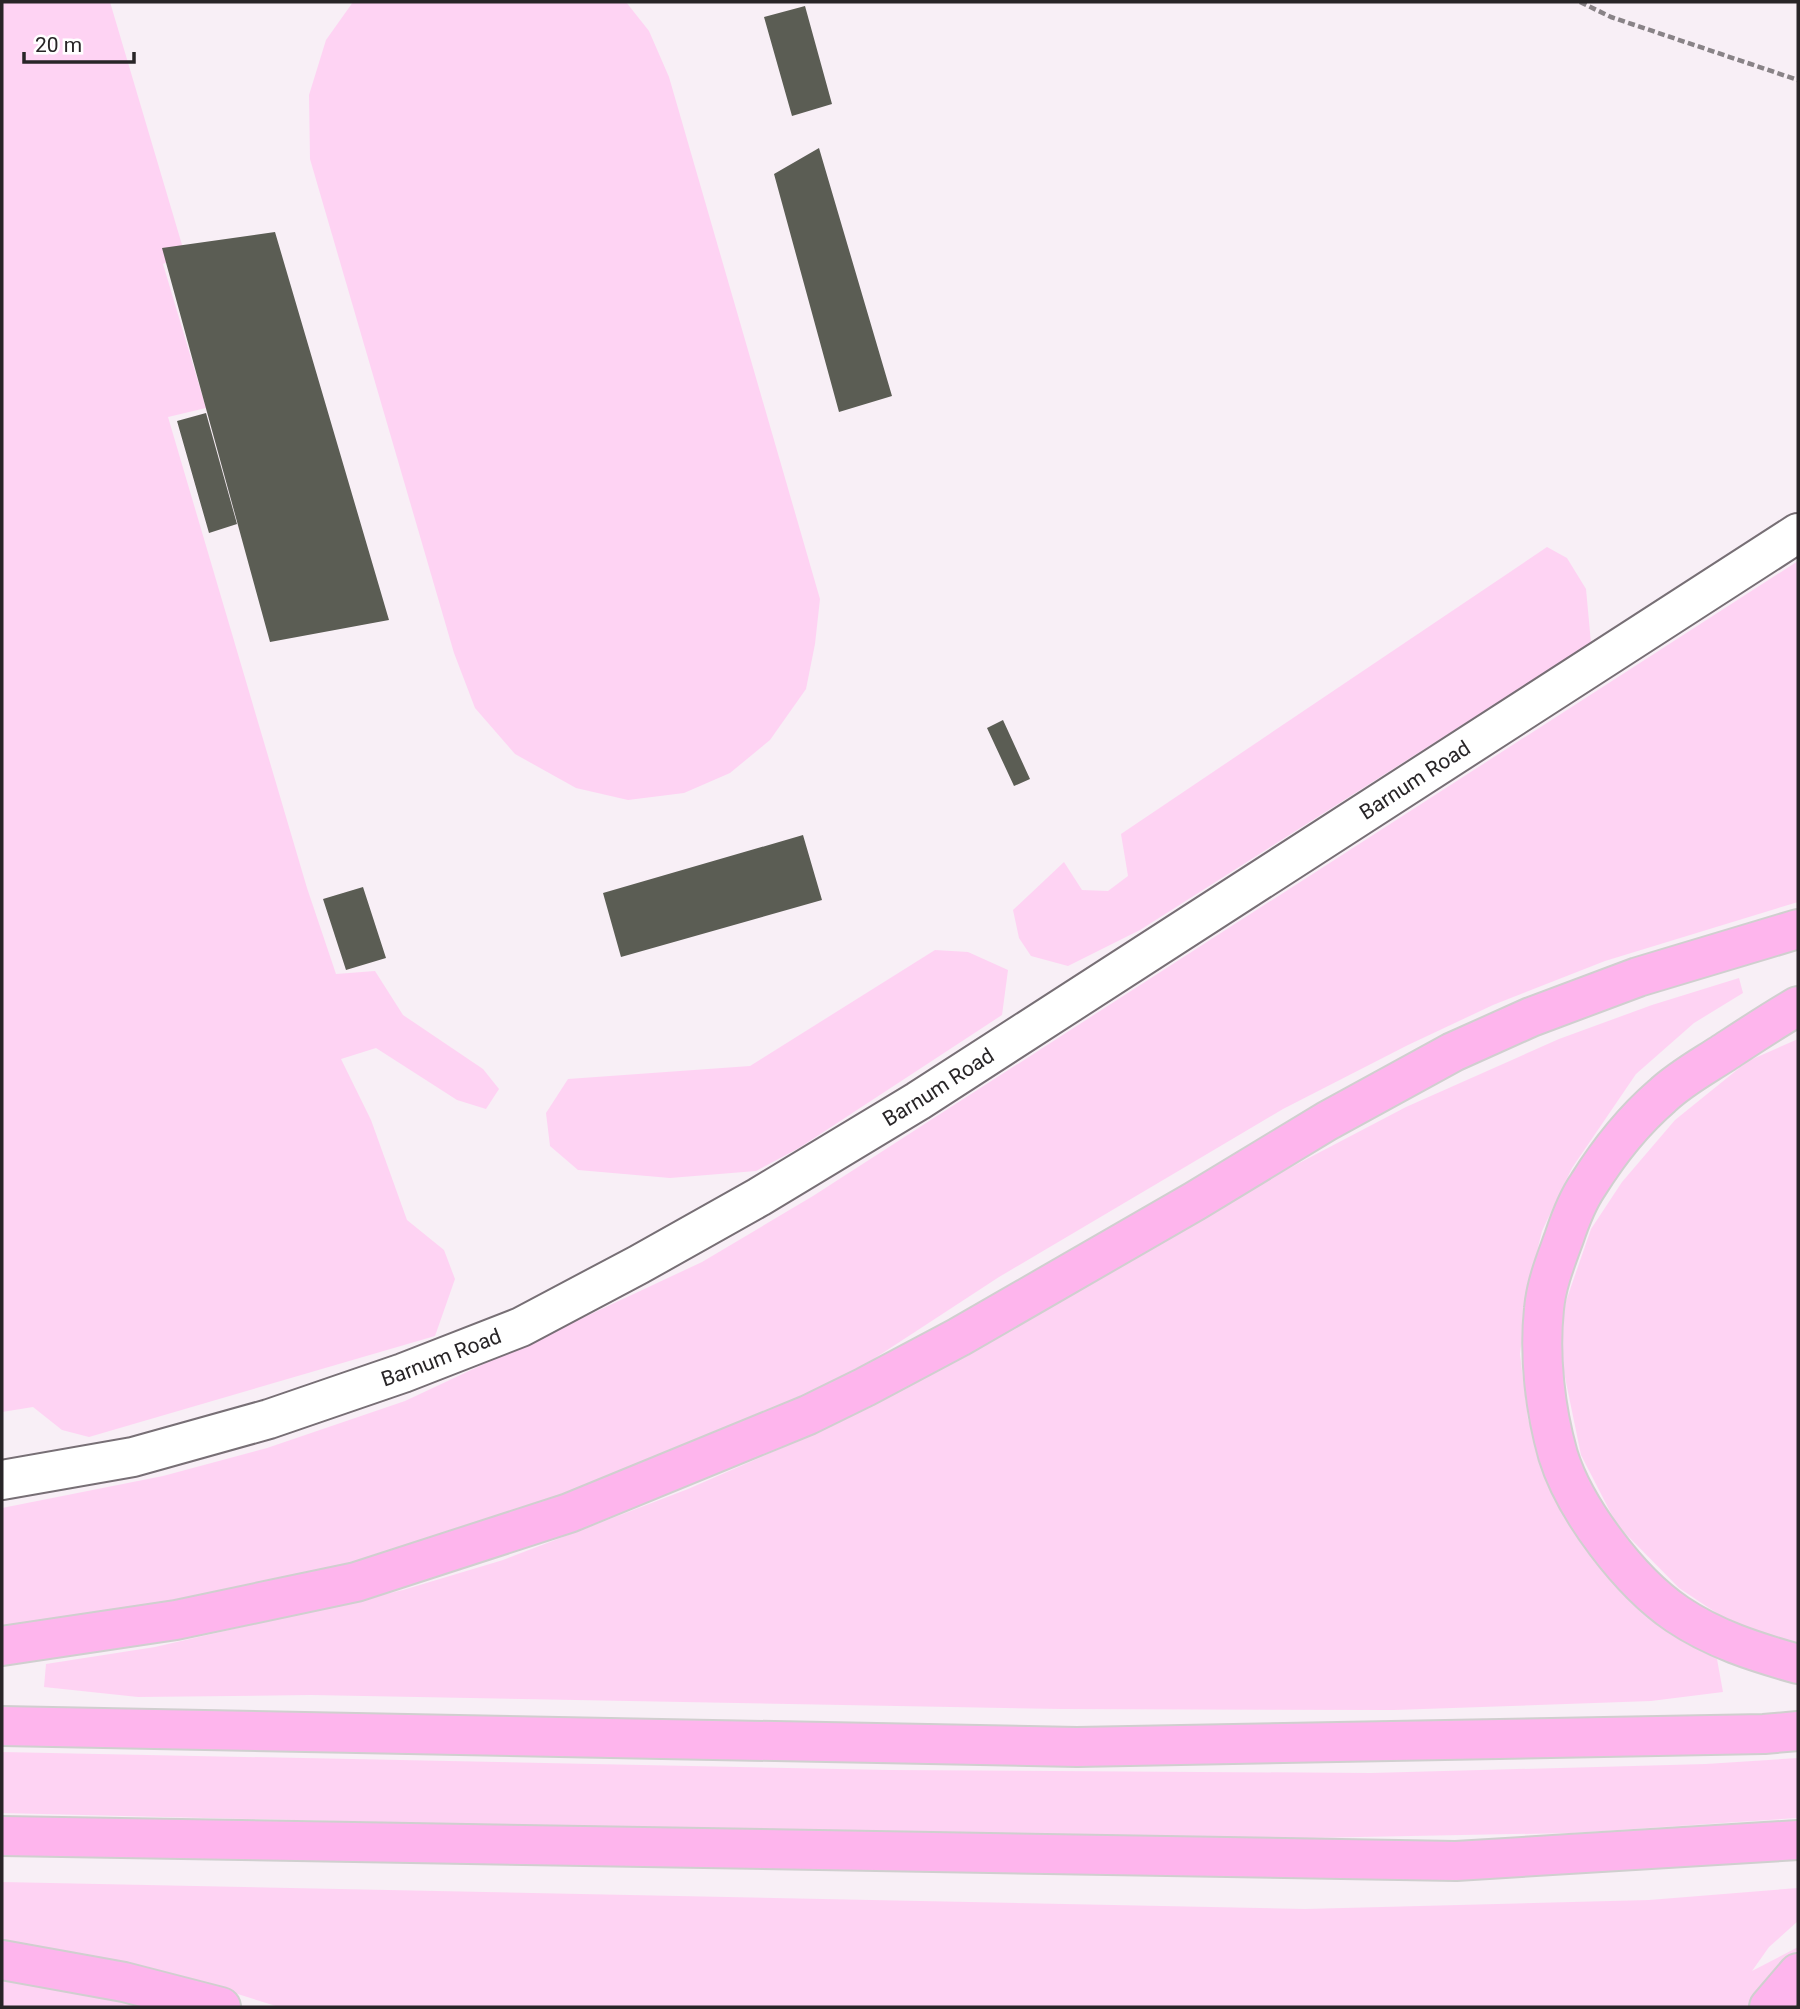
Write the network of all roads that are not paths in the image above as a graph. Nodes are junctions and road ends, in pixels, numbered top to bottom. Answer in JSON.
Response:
{"nodes":[{"id":1,"x":1798,"y":533,"type":"edge"},
{"id":2,"x":1798,"y":929,"type":"edge"},
{"id":3,"x":1798,"y":1006,"type":"edge"},
{"id":4,"x":2,"y":1480,"type":"edge"},
{"id":5,"x":2,"y":1646,"type":"edge"},
{"id":6,"x":1798,"y":1664,"type":"edge"},
{"id":7,"x":2,"y":1726,"type":"edge"},
{"id":8,"x":1798,"y":1731,"type":"edge"},
{"id":9,"x":2,"y":1836,"type":"edge"},
{"id":10,"x":1798,"y":1840,"type":"edge"},
{"id":11,"x":2,"y":1960,"type":"edge"},
{"id":12,"x":1798,"y":1973,"type":"edge"},
{"id":13,"x":221,"y":2007,"type":"edge"},
{"id":14,"x":1769,"y":2007,"type":"edge"}],
"edges":[{"from":1,"to":4,"type":"street","name":"Barnum Road"},
{"from":2,"to":5,"type":"highway"},
{"from":3,"to":6,"type":"highway"},
{"from":7,"to":8,"type":"highway"},
{"from":9,"to":10,"type":"highway"},
{"from":11,"to":13,"type":"highway"},
{"from":12,"to":14,"type":"highway"}]}
